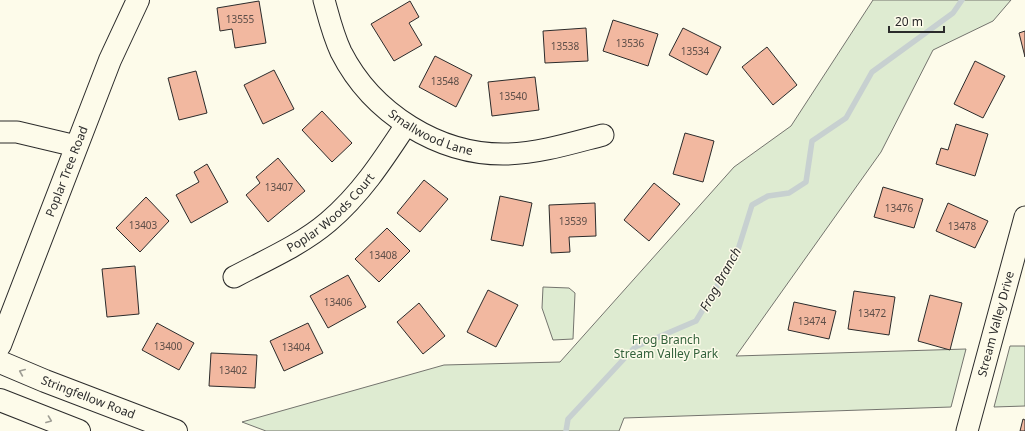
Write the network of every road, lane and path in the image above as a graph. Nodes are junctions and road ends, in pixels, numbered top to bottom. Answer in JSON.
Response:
{"nodes":[{"id":1,"x":138,"y":0,"type":"edge"},
{"id":2,"x":324,"y":0,"type":"edge"},
{"id":3,"x":406,"y":125,"type":"junction"},
{"id":4,"x":0,"y":132,"type":"edge"},
{"id":5,"x":603,"y":135,"type":"dead end"},
{"id":6,"x":76,"y":146,"type":"junction"},
{"id":7,"x":1025,"y":217,"type":"edge"},
{"id":8,"x":1022,"y":245,"type":"edge"},
{"id":9,"x":234,"y":277,"type":"dead end"},
{"id":10,"x":0,"y":345,"type":"edge"},
{"id":11,"x":0,"y":362,"type":"edge"},
{"id":12,"x":0,"y":400,"type":"edge"},
{"id":13,"x":79,"y":431,"type":"edge"},
{"id":14,"x":176,"y":431,"type":"edge"},
{"id":15,"x":967,"y":431,"type":"edge"}],
"edges":[{"from":1,"to":6,"type":"main road","name":"Poplar Tree Road"},
{"from":2,"to":3,"type":"street","name":"Smallwood Lane"},
{"from":3,"to":5,"type":"street","name":"Smallwood Lane"},
{"from":3,"to":9,"type":"street","name":"Poplar Woods Court"},
{"from":4,"to":6,"type":"street"},
{"from":6,"to":10,"type":"main road","name":"Poplar Tree Road"},
{"from":7,"to":8,"type":"street","name":"Stream Valley Drive"},
{"from":8,"to":15,"type":"street","name":"Stream Valley Drive"},
{"from":14,"to":11,"type":"main road","name":"Stringfellow Road","one_way":true},
{"from":12,"to":13,"type":"main road","one_way":true}]}
